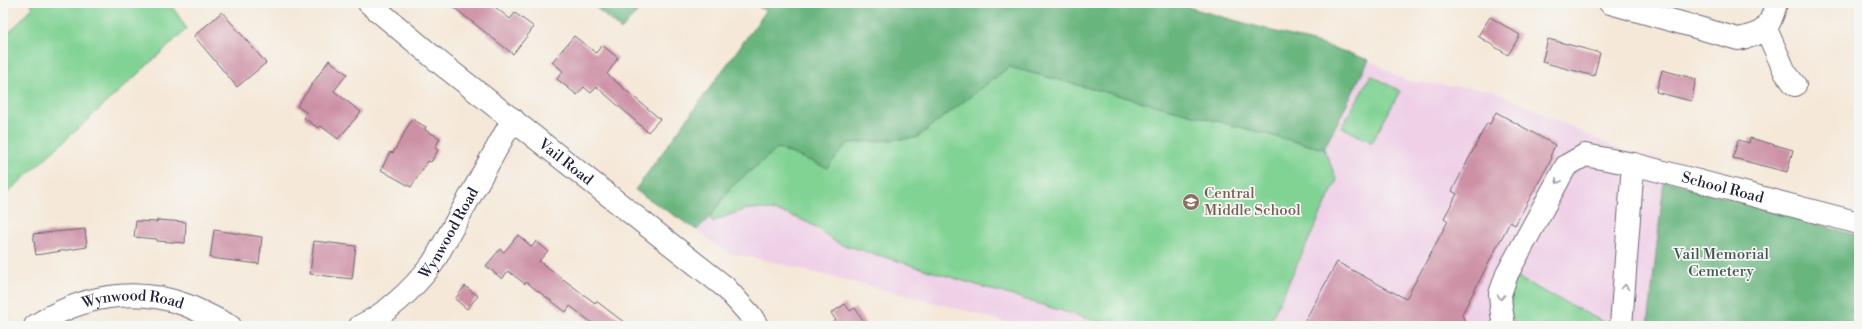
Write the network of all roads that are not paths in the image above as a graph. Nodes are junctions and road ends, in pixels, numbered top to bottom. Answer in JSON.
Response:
{"nodes":[{"id":1,"x":368,"y":3,"type":"edge"},
{"id":2,"x":1610,"y":3,"type":"edge"},
{"id":3,"x":1776,"y":3,"type":"edge"},
{"id":4,"x":1766,"y":29,"type":"junction"},
{"id":5,"x":1795,"y":85,"type":"dead end"},
{"id":6,"x":512,"y":119,"type":"junction"},
{"id":7,"x":1633,"y":164,"type":"junction"},
{"id":8,"x":1859,"y":223,"type":"edge"},
{"id":9,"x":35,"y":326,"type":"edge"},
{"id":10,"x":230,"y":326,"type":"edge"},
{"id":11,"x":360,"y":326,"type":"edge"},
{"id":12,"x":757,"y":326,"type":"edge"},
{"id":13,"x":1504,"y":326,"type":"edge"},
{"id":14,"x":1621,"y":326,"type":"edge"}],
"edges":[{"from":1,"to":6,"type":"street","name":"Vail Road"},
{"from":2,"to":4,"type":"street"},
{"from":3,"to":4,"type":"street"},
{"from":4,"to":5,"type":"street"},
{"from":6,"to":11,"type":"street","name":"Wynwood Road"},
{"from":6,"to":12,"type":"street","name":"Vail Road"},
{"from":7,"to":8,"type":"street","name":"School Road"},
{"from":7,"to":13,"type":"street","name":"School Road","one_way":true},
{"from":14,"to":7,"type":"street","one_way":true},
{"from":9,"to":10,"type":"street","name":"Wynwood Road"}]}
